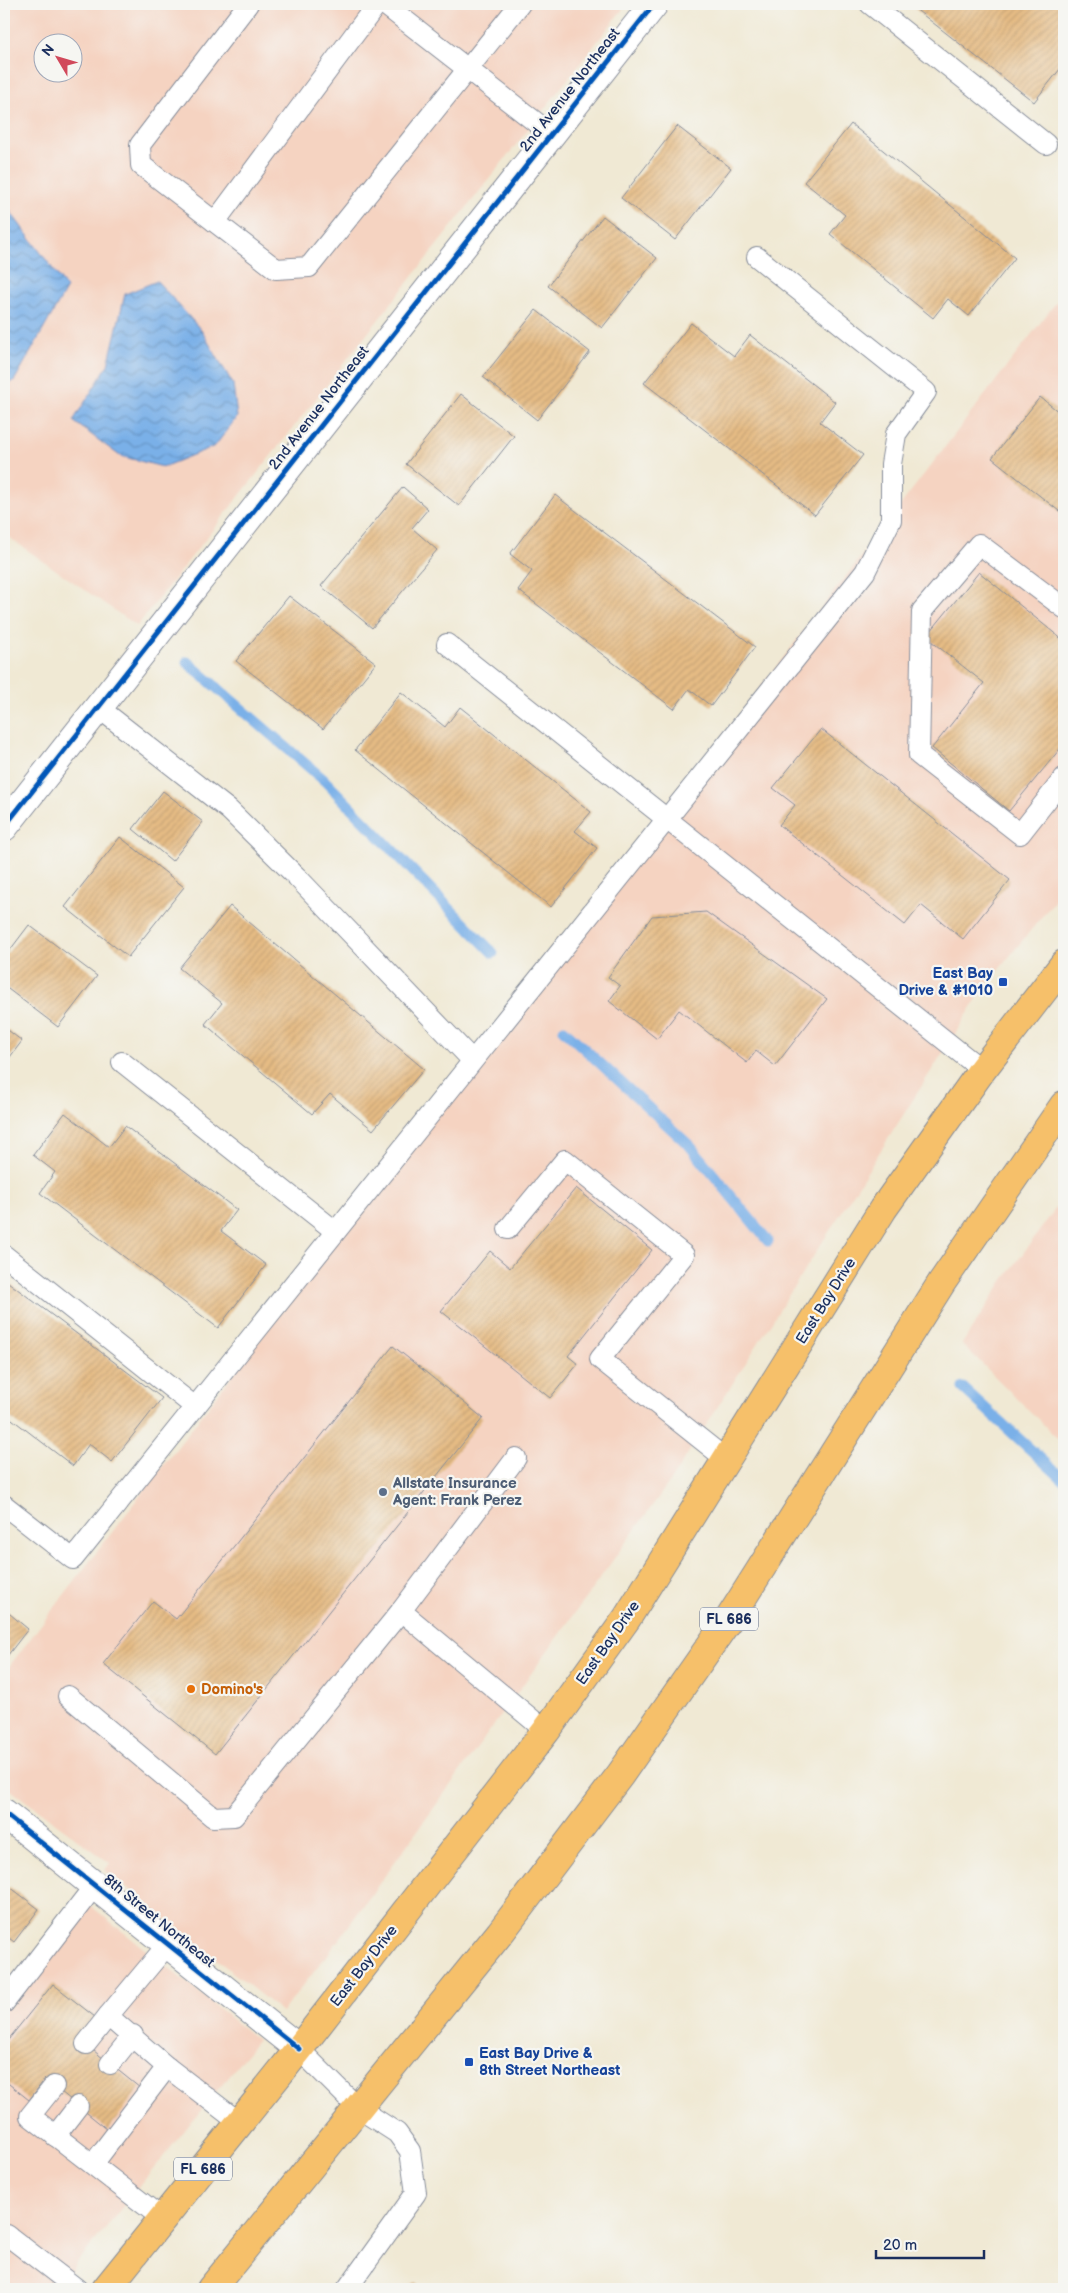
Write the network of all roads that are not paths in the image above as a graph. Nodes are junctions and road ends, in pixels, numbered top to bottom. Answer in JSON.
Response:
{"nodes":[{"id":1,"x":248,"y":4,"type":"edge"},
{"id":2,"x":377,"y":4,"type":"edge"},
{"id":3,"x":384,"y":4,"type":"edge"},
{"id":4,"x":520,"y":4,"type":"edge"},
{"id":5,"x":654,"y":4,"type":"edge"},
{"id":6,"x":870,"y":4,"type":"edge"},
{"id":7,"x":468,"y":68,"type":"junction"},
{"id":8,"x":551,"y":134,"type":"junction"},
{"id":9,"x":1046,"y":144,"type":"dead end"},
{"id":10,"x":215,"y":222,"type":"junction"},
{"id":11,"x":757,"y":257,"type":"dead end"},
{"id":12,"x":1064,"y":608,"type":"edge"},
{"id":13,"x":447,"y":644,"type":"dead end"},
{"id":14,"x":99,"y":708,"type":"junction"},
{"id":15,"x":1064,"y":778,"type":"edge"},
{"id":16,"x":667,"y":818,"type":"junction"},
{"id":17,"x":4,"y":828,"type":"edge"},
{"id":18,"x":1064,"y":964,"type":"edge"},
{"id":19,"x":472,"y":1060,"type":"junction"},
{"id":20,"x":122,"y":1062,"type":"dead end"},
{"id":21,"x":982,"y":1070,"type":"junction"},
{"id":22,"x":1064,"y":1105,"type":"edge"},
{"id":23,"x":508,"y":1229,"type":"dead end"},
{"id":24,"x":335,"y":1231,"type":"junction"},
{"id":25,"x":4,"y":1255,"type":"edge"},
{"id":26,"x":195,"y":1407,"type":"junction"},
{"id":27,"x":516,"y":1458,"type":"dead end"},
{"id":28,"x":727,"y":1460,"type":"junction"},
{"id":29,"x":4,"y":1505,"type":"edge"},
{"id":30,"x":401,"y":1610,"type":"junction"},
{"id":31,"x":68,"y":1696,"type":"dead end"},
{"id":32,"x":546,"y":1731,"type":"junction"},
{"id":33,"x":4,"y":1813,"type":"edge"},
{"id":34,"x":94,"y":1885,"type":"junction"},
{"id":35,"x":168,"y":1944,"type":"junction"},
{"id":36,"x":4,"y":2003,"type":"edge"},
{"id":37,"x":108,"y":2016,"type":"junction"},
{"id":38,"x":133,"y":2035,"type":"junction"},
{"id":39,"x":86,"y":2044,"type":"dead end"},
{"id":40,"x":299,"y":2049,"type":"junction"},
{"id":41,"x":110,"y":2064,"type":"dead end"},
{"id":42,"x":167,"y":2067,"type":"junction"},
{"id":43,"x":54,"y":2086,"type":"dead end"},
{"id":44,"x":78,"y":2106,"type":"dead end"},
{"id":45,"x":358,"y":2108,"type":"junction"},
{"id":46,"x":240,"y":2123,"type":"junction"},
{"id":47,"x":55,"y":2136,"type":"junction"},
{"id":48,"x":93,"y":2164,"type":"junction"},
{"id":49,"x":163,"y":2219,"type":"junction"},
{"id":50,"x":7,"y":2235,"type":"dead end"},
{"id":51,"x":77,"y":2289,"type":"edge"},
{"id":52,"x":106,"y":2289,"type":"edge"},
{"id":53,"x":211,"y":2289,"type":"edge"},
{"id":54,"x":348,"y":2289,"type":"edge"}],
"edges":[{"from":1,"to":10,"type":"lane"},
{"from":2,"to":10,"type":"lane"},
{"from":3,"to":7,"type":"lane"},
{"from":4,"to":7,"type":"lane"},
{"from":5,"to":8,"type":"street","name":"2nd Avenue Northeast"},
{"from":6,"to":9,"type":"lane"},
{"from":7,"to":8,"type":"lane"},
{"from":7,"to":10,"type":"lane"},
{"from":8,"to":14,"type":"street","name":"2nd Avenue Northeast"},
{"from":11,"to":16,"type":"lane"},
{"from":12,"to":15,"type":"lane"},
{"from":13,"to":16,"type":"lane"},
{"from":14,"to":17,"type":"street","name":"2nd Avenue Northeast"},
{"from":14,"to":19,"type":"lane"},
{"from":16,"to":19,"type":"lane"},
{"from":16,"to":21,"type":"lane"},
{"from":18,"to":21,"type":"main road","name":"East Bay Drive","number":"FL 686"},
{"from":19,"to":24,"type":"lane"},
{"from":20,"to":24,"type":"lane"},
{"from":21,"to":28,"type":"main road","name":"East Bay Drive","number":"FL 686"},
{"from":22,"to":45,"type":"main road","number":"FL 686"},
{"from":23,"to":28,"type":"lane"},
{"from":24,"to":26,"type":"lane"},
{"from":25,"to":26,"type":"lane"},
{"from":26,"to":29,"type":"lane"},
{"from":27,"to":30,"type":"lane"},
{"from":28,"to":32,"type":"main road","name":"East Bay Drive","number":"FL 686"},
{"from":30,"to":31,"type":"lane"},
{"from":30,"to":32,"type":"lane"},
{"from":32,"to":40,"type":"main road","name":"East Bay Drive","number":"FL 686"},
{"from":33,"to":34,"type":"street","name":"8th Street Northeast"},
{"from":34,"to":35,"type":"street","name":"8th Street Northeast"},
{"from":34,"to":36,"type":"lane"},
{"from":35,"to":37,"type":"lane"},
{"from":35,"to":40,"type":"street","name":"8th Street Northeast"},
{"from":37,"to":38,"type":"lane"},
{"from":37,"to":39,"type":"lane"},
{"from":38,"to":41,"type":"lane"},
{"from":38,"to":42,"type":"lane"},
{"from":40,"to":45,"type":"lane"},
{"from":40,"to":46,"type":"main road","name":"East Bay Drive","number":"FL 686"},
{"from":42,"to":46,"type":"lane"},
{"from":42,"to":48,"type":"lane"},
{"from":43,"to":47,"type":"lane"},
{"from":44,"to":47,"type":"lane"},
{"from":45,"to":53,"type":"main road","number":"FL 686"},
{"from":45,"to":54,"type":"lane"},
{"from":46,"to":49,"type":"main road","name":"East Bay Drive","number":"FL 686"},
{"from":47,"to":48,"type":"lane"},
{"from":48,"to":49,"type":"lane"},
{"from":49,"to":52,"type":"main road","name":"East Bay Drive","number":"FL 686"},
{"from":50,"to":51,"type":"lane"}]}
